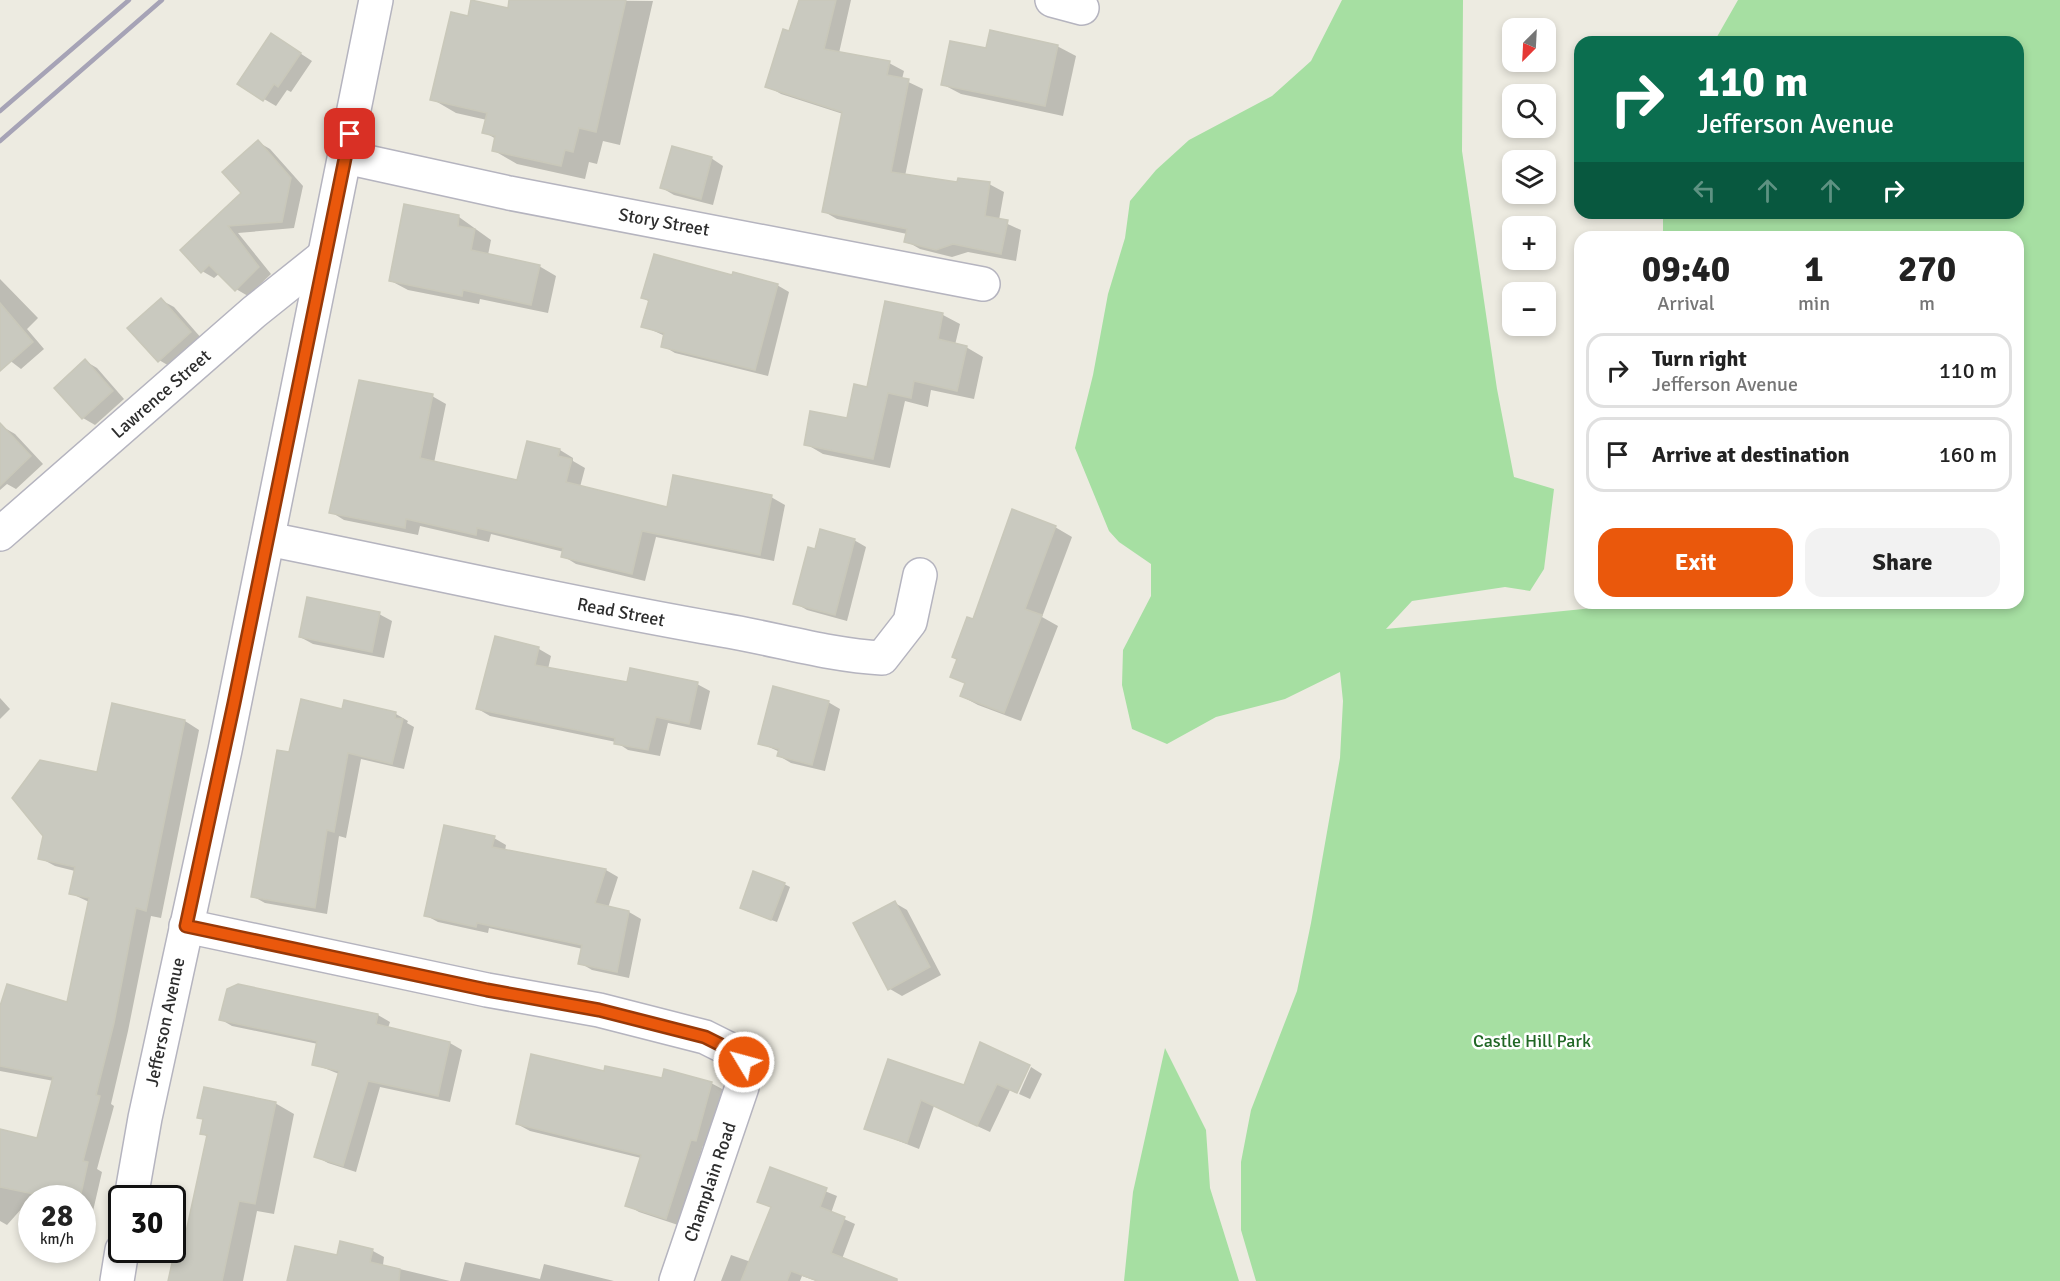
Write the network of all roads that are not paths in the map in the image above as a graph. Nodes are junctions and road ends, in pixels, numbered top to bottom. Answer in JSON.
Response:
{"nodes":[{"id":1,"x":376,"y":0,"type":"edge"},
{"id":2,"x":345,"y":157,"type":"junction"},
{"id":3,"x":324,"y":256,"type":"junction"},
{"id":4,"x":983,"y":284,"type":"dead end"},
{"id":5,"x":0,"y":534,"type":"edge"},
{"id":6,"x":268,"y":539,"type":"junction"},
{"id":7,"x":920,"y":574,"type":"dead end"},
{"id":8,"x":186,"y":926,"type":"junction"},
{"id":9,"x":134,"y":1185,"type":"edge"},
{"id":10,"x":120,"y":1263,"type":"edge"},
{"id":11,"x":117,"y":1281,"type":"edge"},
{"id":12,"x":676,"y":1281,"type":"edge"}],
"edges":[{"from":1,"to":2,"type":"street","name":"Jefferson Avenue"},
{"from":2,"to":3,"type":"street","name":"Jefferson Avenue"},
{"from":2,"to":4,"type":"street","name":"Story Street"},
{"from":3,"to":5,"type":"street","name":"Lawrence Street"},
{"from":3,"to":6,"type":"street","name":"Jefferson Avenue"},
{"from":6,"to":7,"type":"street","name":"Read Street"},
{"from":6,"to":8,"type":"street","name":"Jefferson Avenue"},
{"from":8,"to":9,"type":"street","name":"Jefferson Avenue"},
{"from":8,"to":12,"type":"street","name":"Champlain Road"},
{"from":10,"to":11,"type":"street"}]}
